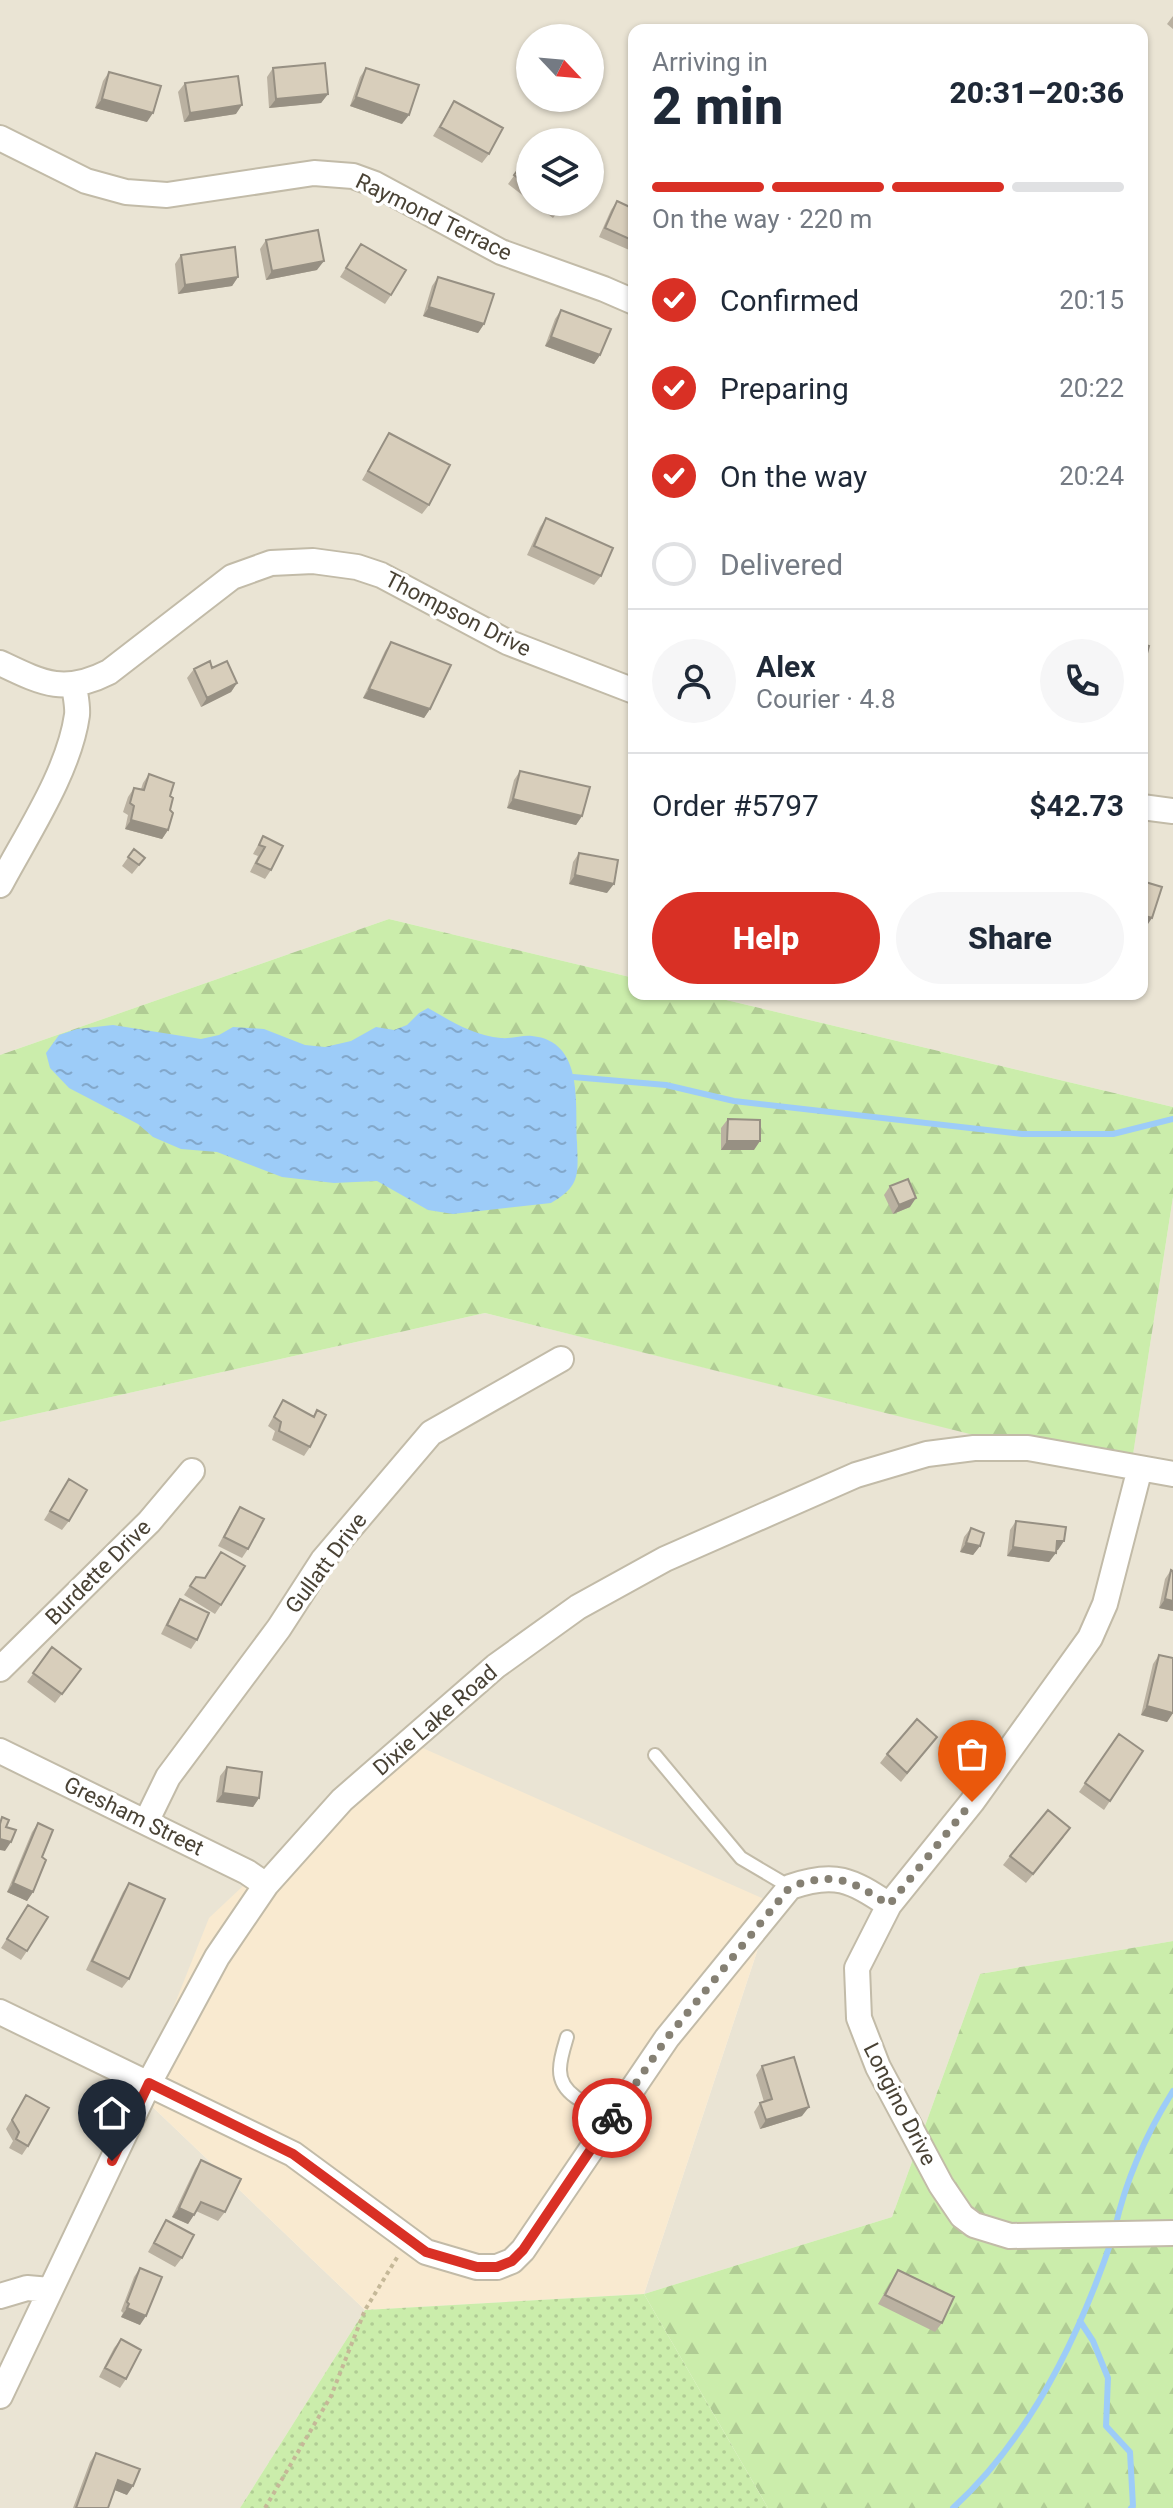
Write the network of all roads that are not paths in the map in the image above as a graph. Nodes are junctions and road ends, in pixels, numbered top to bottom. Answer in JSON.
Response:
{"nodes":[{"id":1,"x":0,"y":138,"type":"edge"},
{"id":2,"x":628,"y":299,"type":"edge"},
{"id":3,"x":0,"y":663,"type":"edge"},
{"id":4,"x":74,"y":685,"type":"junction"},
{"id":5,"x":628,"y":689,"type":"edge"},
{"id":6,"x":1148,"y":808,"type":"edge"},
{"id":7,"x":1173,"y":811,"type":"edge"},
{"id":8,"x":0,"y":885,"type":"edge"},
{"id":9,"x":561,"y":1359,"type":"dead end"},
{"id":10,"x":1140,"y":1468,"type":"junction"},
{"id":11,"x":192,"y":1471,"type":"dead end"},
{"id":12,"x":1173,"y":1474,"type":"edge"},
{"id":13,"x":0,"y":1669,"type":"edge"},
{"id":14,"x":0,"y":1751,"type":"edge"},
{"id":15,"x":655,"y":1755,"type":"dead end"},
{"id":16,"x":146,"y":1822,"type":"junction"},
{"id":17,"x":266,"y":1885,"type":"junction"},
{"id":18,"x":790,"y":1887,"type":"junction"},
{"id":19,"x":889,"y":1905,"type":"junction"},
{"id":20,"x":0,"y":2012,"type":"edge"},
{"id":21,"x":567,"y":2037,"type":"dead end"},
{"id":22,"x":149,"y":2083,"type":"junction"},
{"id":23,"x":614,"y":2115,"type":"junction"},
{"id":24,"x":1173,"y":2233,"type":"edge"},
{"id":25,"x":50,"y":2290,"type":"junction"},
{"id":26,"x":0,"y":2296,"type":"edge"},
{"id":27,"x":0,"y":2396,"type":"edge"}],
"edges":[{"from":1,"to":2,"type":"street","name":"Raymond Terrace"},
{"from":3,"to":4,"type":"street","name":"Thompson Drive"},
{"from":4,"to":5,"type":"street","name":"Thompson Drive"},
{"from":4,"to":8,"type":"street"},
{"from":6,"to":7,"type":"street"},
{"from":9,"to":16,"type":"street","name":"Gullatt Drive"},
{"from":10,"to":12,"type":"street","name":"Dixie Lake Road"},
{"from":10,"to":17,"type":"street","name":"Dixie Lake Road"},
{"from":10,"to":19,"type":"street","name":"Longino Drive"},
{"from":11,"to":13,"type":"street","name":"Burdette Drive"},
{"from":14,"to":16,"type":"street","name":"Gresham Street"},
{"from":15,"to":18,"type":"lane"},
{"from":16,"to":17,"type":"street","name":"Gresham Street"},
{"from":17,"to":22,"type":"street","name":"Dixie Lake Road"},
{"from":18,"to":19,"type":"street"},
{"from":18,"to":23,"type":"street"},
{"from":19,"to":24,"type":"street","name":"Longino Drive"},
{"from":20,"to":22,"type":"street"},
{"from":21,"to":23,"type":"lane"},
{"from":22,"to":23,"type":"street"},
{"from":22,"to":25,"type":"street","name":"Dixie Lake Road"},
{"from":25,"to":26,"type":"street"},
{"from":25,"to":27,"type":"street","name":"Dixie Lake Road"}]}
